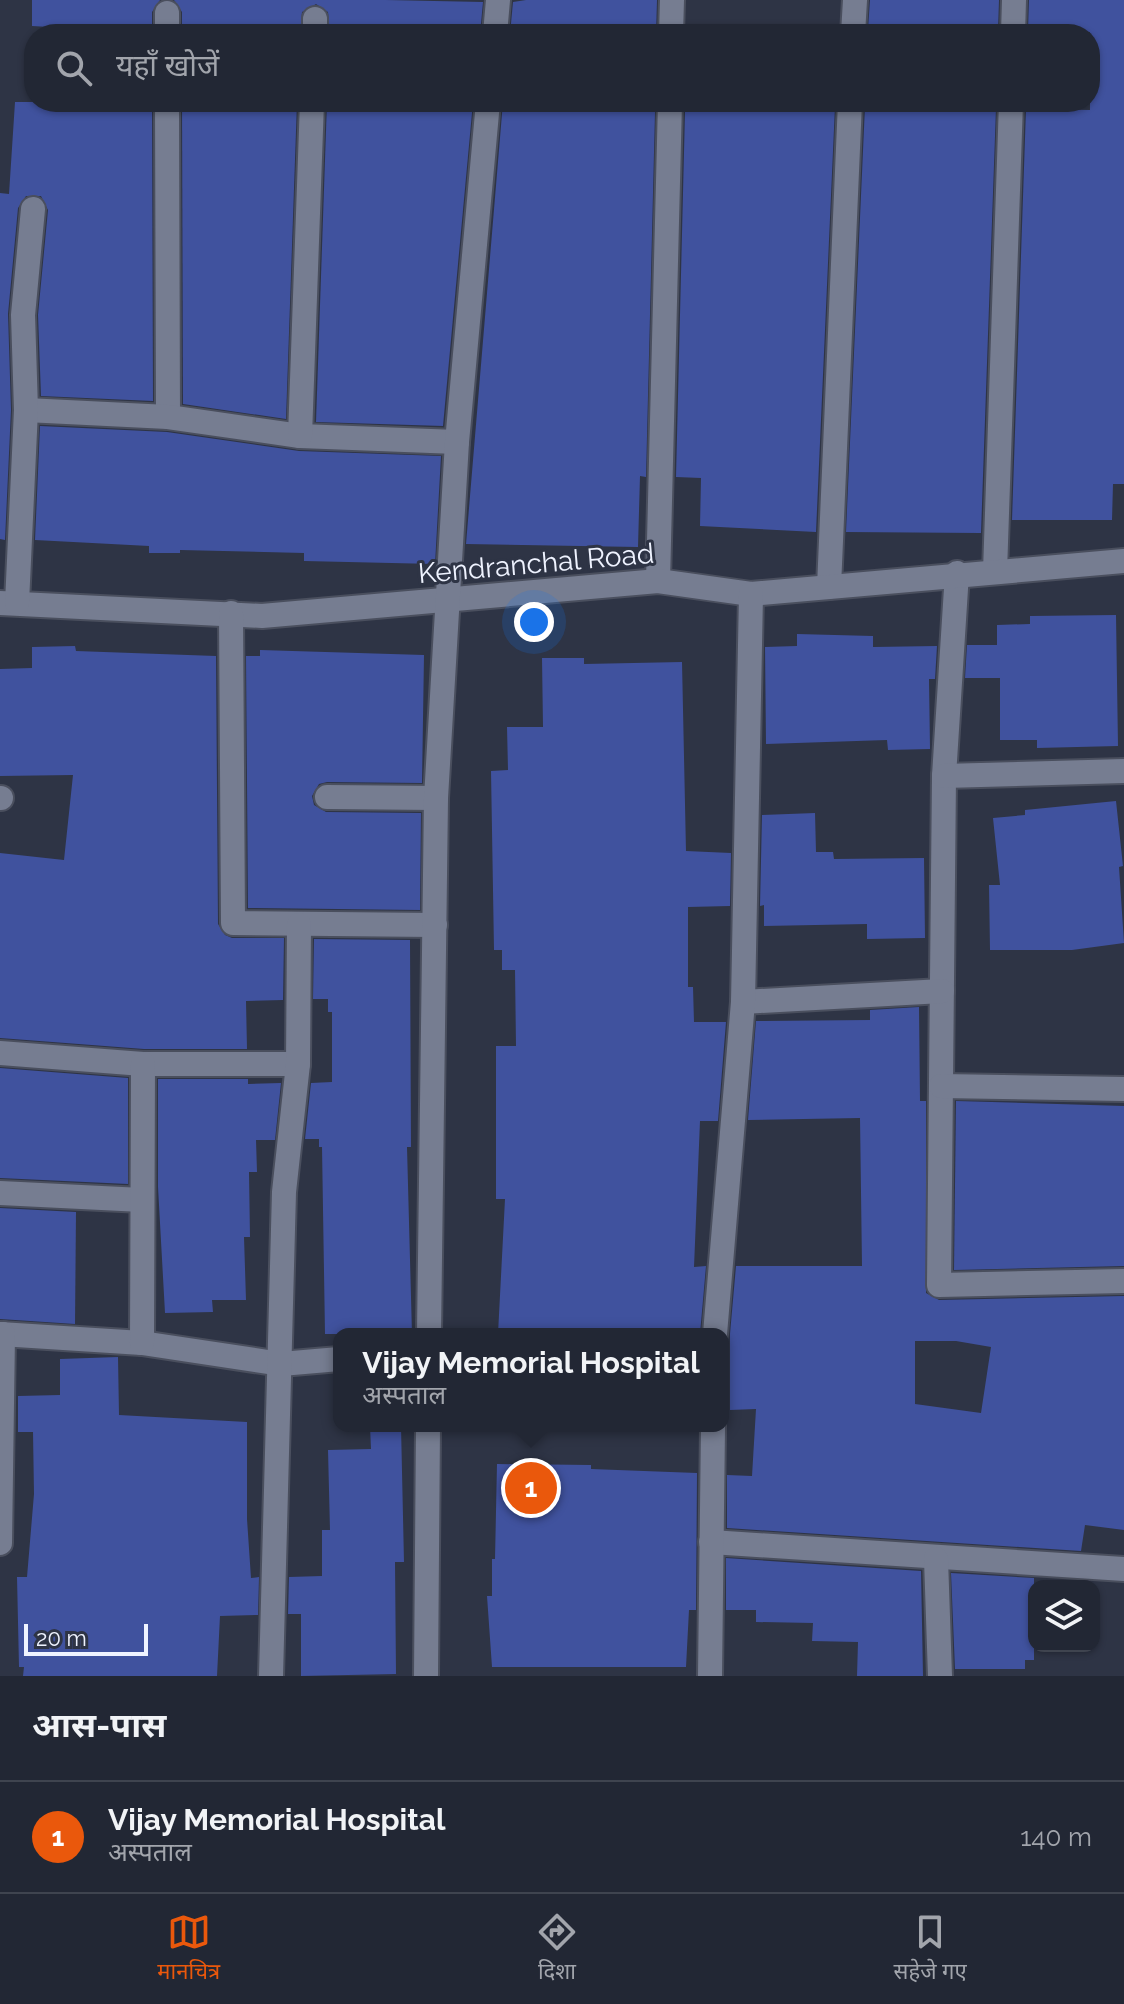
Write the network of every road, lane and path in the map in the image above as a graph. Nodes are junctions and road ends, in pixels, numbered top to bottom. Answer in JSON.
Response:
{"nodes":[{"id":1,"x":498,"y":0,"type":"edge"},
{"id":2,"x":672,"y":0,"type":"edge"},
{"id":3,"x":855,"y":0,"type":"edge"},
{"id":4,"x":1014,"y":0,"type":"edge"},
{"id":5,"x":496,"y":24,"type":"edge"},
{"id":6,"x":671,"y":24,"type":"edge"},
{"id":7,"x":854,"y":24,"type":"edge"},
{"id":8,"x":1013,"y":24,"type":"edge"},
{"id":9,"x":167,"y":112,"type":"edge"},
{"id":10,"x":312,"y":112,"type":"edge"},
{"id":11,"x":487,"y":112,"type":"edge"},
{"id":12,"x":670,"y":112,"type":"edge"},
{"id":13,"x":850,"y":112,"type":"edge"},
{"id":14,"x":1011,"y":112,"type":"edge"},
{"id":15,"x":33,"y":209,"type":"dead end"},
{"id":16,"x":26,"y":410,"type":"junction"},
{"id":17,"x":168,"y":417,"type":"junction"},
{"id":18,"x":300,"y":436,"type":"junction"},
{"id":19,"x":457,"y":442,"type":"junction"},
{"id":20,"x":1124,"y":561,"type":"edge"},
{"id":21,"x":995,"y":572,"type":"junction"},
{"id":22,"x":957,"y":573,"type":"junction"},
{"id":23,"x":658,"y":581,"type":"junction"},
{"id":24,"x":829,"y":587,"type":"junction"},
{"id":25,"x":751,"y":594,"type":"junction"},
{"id":26,"x":449,"y":599,"type":"junction"},
{"id":27,"x":9,"y":603,"type":"edge"},
{"id":28,"x":231,"y":613,"type":"junction"},
{"id":29,"x":1124,"y":771,"type":"edge"},
{"id":30,"x":944,"y":776,"type":"junction"},
{"id":31,"x":327,"y":797,"type":"dead end"},
{"id":32,"x":436,"y":798,"type":"junction"},
{"id":33,"x":299,"y":925,"type":"junction"},
{"id":34,"x":435,"y":925,"type":"junction"},
{"id":35,"x":942,"y":991,"type":"junction"},
{"id":36,"x":743,"y":1002,"type":"junction"},
{"id":37,"x":0,"y":1053,"type":"edge"},
{"id":38,"x":143,"y":1064,"type":"junction"},
{"id":39,"x":298,"y":1064,"type":"junction"},
{"id":40,"x":941,"y":1086,"type":"junction"},
{"id":41,"x":1124,"y":1089,"type":"edge"},
{"id":42,"x":0,"y":1193,"type":"edge"},
{"id":43,"x":142,"y":1200,"type":"junction"},
{"id":44,"x":1124,"y":1281,"type":"edge"},
{"id":45,"x":429,"y":1328,"type":"edge"},
{"id":46,"x":716,"y":1328,"type":"edge"},
{"id":47,"x":2,"y":1334,"type":"edge"},
{"id":48,"x":142,"y":1343,"type":"junction"},
{"id":49,"x":333,"y":1360,"type":"edge"},
{"id":50,"x":281,"y":1364,"type":"junction"},
{"id":51,"x":428,"y":1432,"type":"edge"},
{"id":52,"x":713,"y":1432,"type":"edge"},
{"id":53,"x":711,"y":1542,"type":"junction"},
{"id":54,"x":0,"y":1543,"type":"edge"},
{"id":55,"x":936,"y":1559,"type":"junction"},
{"id":56,"x":1124,"y":1569,"type":"edge"},
{"id":57,"x":271,"y":1676,"type":"edge"},
{"id":58,"x":426,"y":1676,"type":"edge"},
{"id":59,"x":710,"y":1676,"type":"edge"},
{"id":60,"x":940,"y":1676,"type":"edge"}],
"edges":[{"from":1,"to":5,"type":"street"},
{"from":2,"to":6,"type":"street"},
{"from":3,"to":7,"type":"street"},
{"from":4,"to":8,"type":"street"},
{"from":9,"to":17,"type":"street"},
{"from":10,"to":18,"type":"street"},
{"from":11,"to":19,"type":"street"},
{"from":12,"to":23,"type":"street"},
{"from":13,"to":24,"type":"street"},
{"from":14,"to":21,"type":"street"},
{"from":15,"to":16,"type":"street"},
{"from":16,"to":17,"type":"street"},
{"from":16,"to":27,"type":"street"},
{"from":17,"to":18,"type":"street"},
{"from":18,"to":19,"type":"street"},
{"from":19,"to":26,"type":"street"},
{"from":20,"to":21,"type":"street","name":"Kendranchal Road"},
{"from":21,"to":22,"type":"street","name":"Kendranchal Road"},
{"from":22,"to":24,"type":"street","name":"Kendranchal Road"},
{"from":22,"to":30,"type":"street"},
{"from":23,"to":25,"type":"street","name":"Kendranchal Road"},
{"from":23,"to":26,"type":"street","name":"Kendranchal Road"},
{"from":24,"to":25,"type":"street","name":"Kendranchal Road"},
{"from":25,"to":36,"type":"street"},
{"from":26,"to":28,"type":"street","name":"Kendranchal Road"},
{"from":26,"to":32,"type":"street"},
{"from":27,"to":28,"type":"street","name":"Kendranchal Road"},
{"from":28,"to":33,"type":"street"},
{"from":29,"to":30,"type":"street"},
{"from":30,"to":35,"type":"street"},
{"from":31,"to":32,"type":"street"},
{"from":32,"to":34,"type":"street"},
{"from":33,"to":34,"type":"street"},
{"from":33,"to":39,"type":"street"},
{"from":34,"to":45,"type":"street"},
{"from":35,"to":36,"type":"street"},
{"from":35,"to":40,"type":"street"},
{"from":36,"to":46,"type":"street"},
{"from":37,"to":38,"type":"street"},
{"from":38,"to":39,"type":"street"},
{"from":38,"to":43,"type":"street"},
{"from":39,"to":50,"type":"street"},
{"from":40,"to":41,"type":"street"},
{"from":40,"to":44,"type":"street"},
{"from":42,"to":43,"type":"street"},
{"from":43,"to":48,"type":"street"},
{"from":47,"to":48,"type":"street"},
{"from":47,"to":54,"type":"street"},
{"from":48,"to":50,"type":"street"},
{"from":49,"to":50,"type":"street"},
{"from":50,"to":57,"type":"street"},
{"from":51,"to":58,"type":"street"},
{"from":52,"to":53,"type":"street"},
{"from":53,"to":55,"type":"street"},
{"from":53,"to":59,"type":"street"},
{"from":55,"to":56,"type":"street"},
{"from":55,"to":60,"type":"street"}]}
